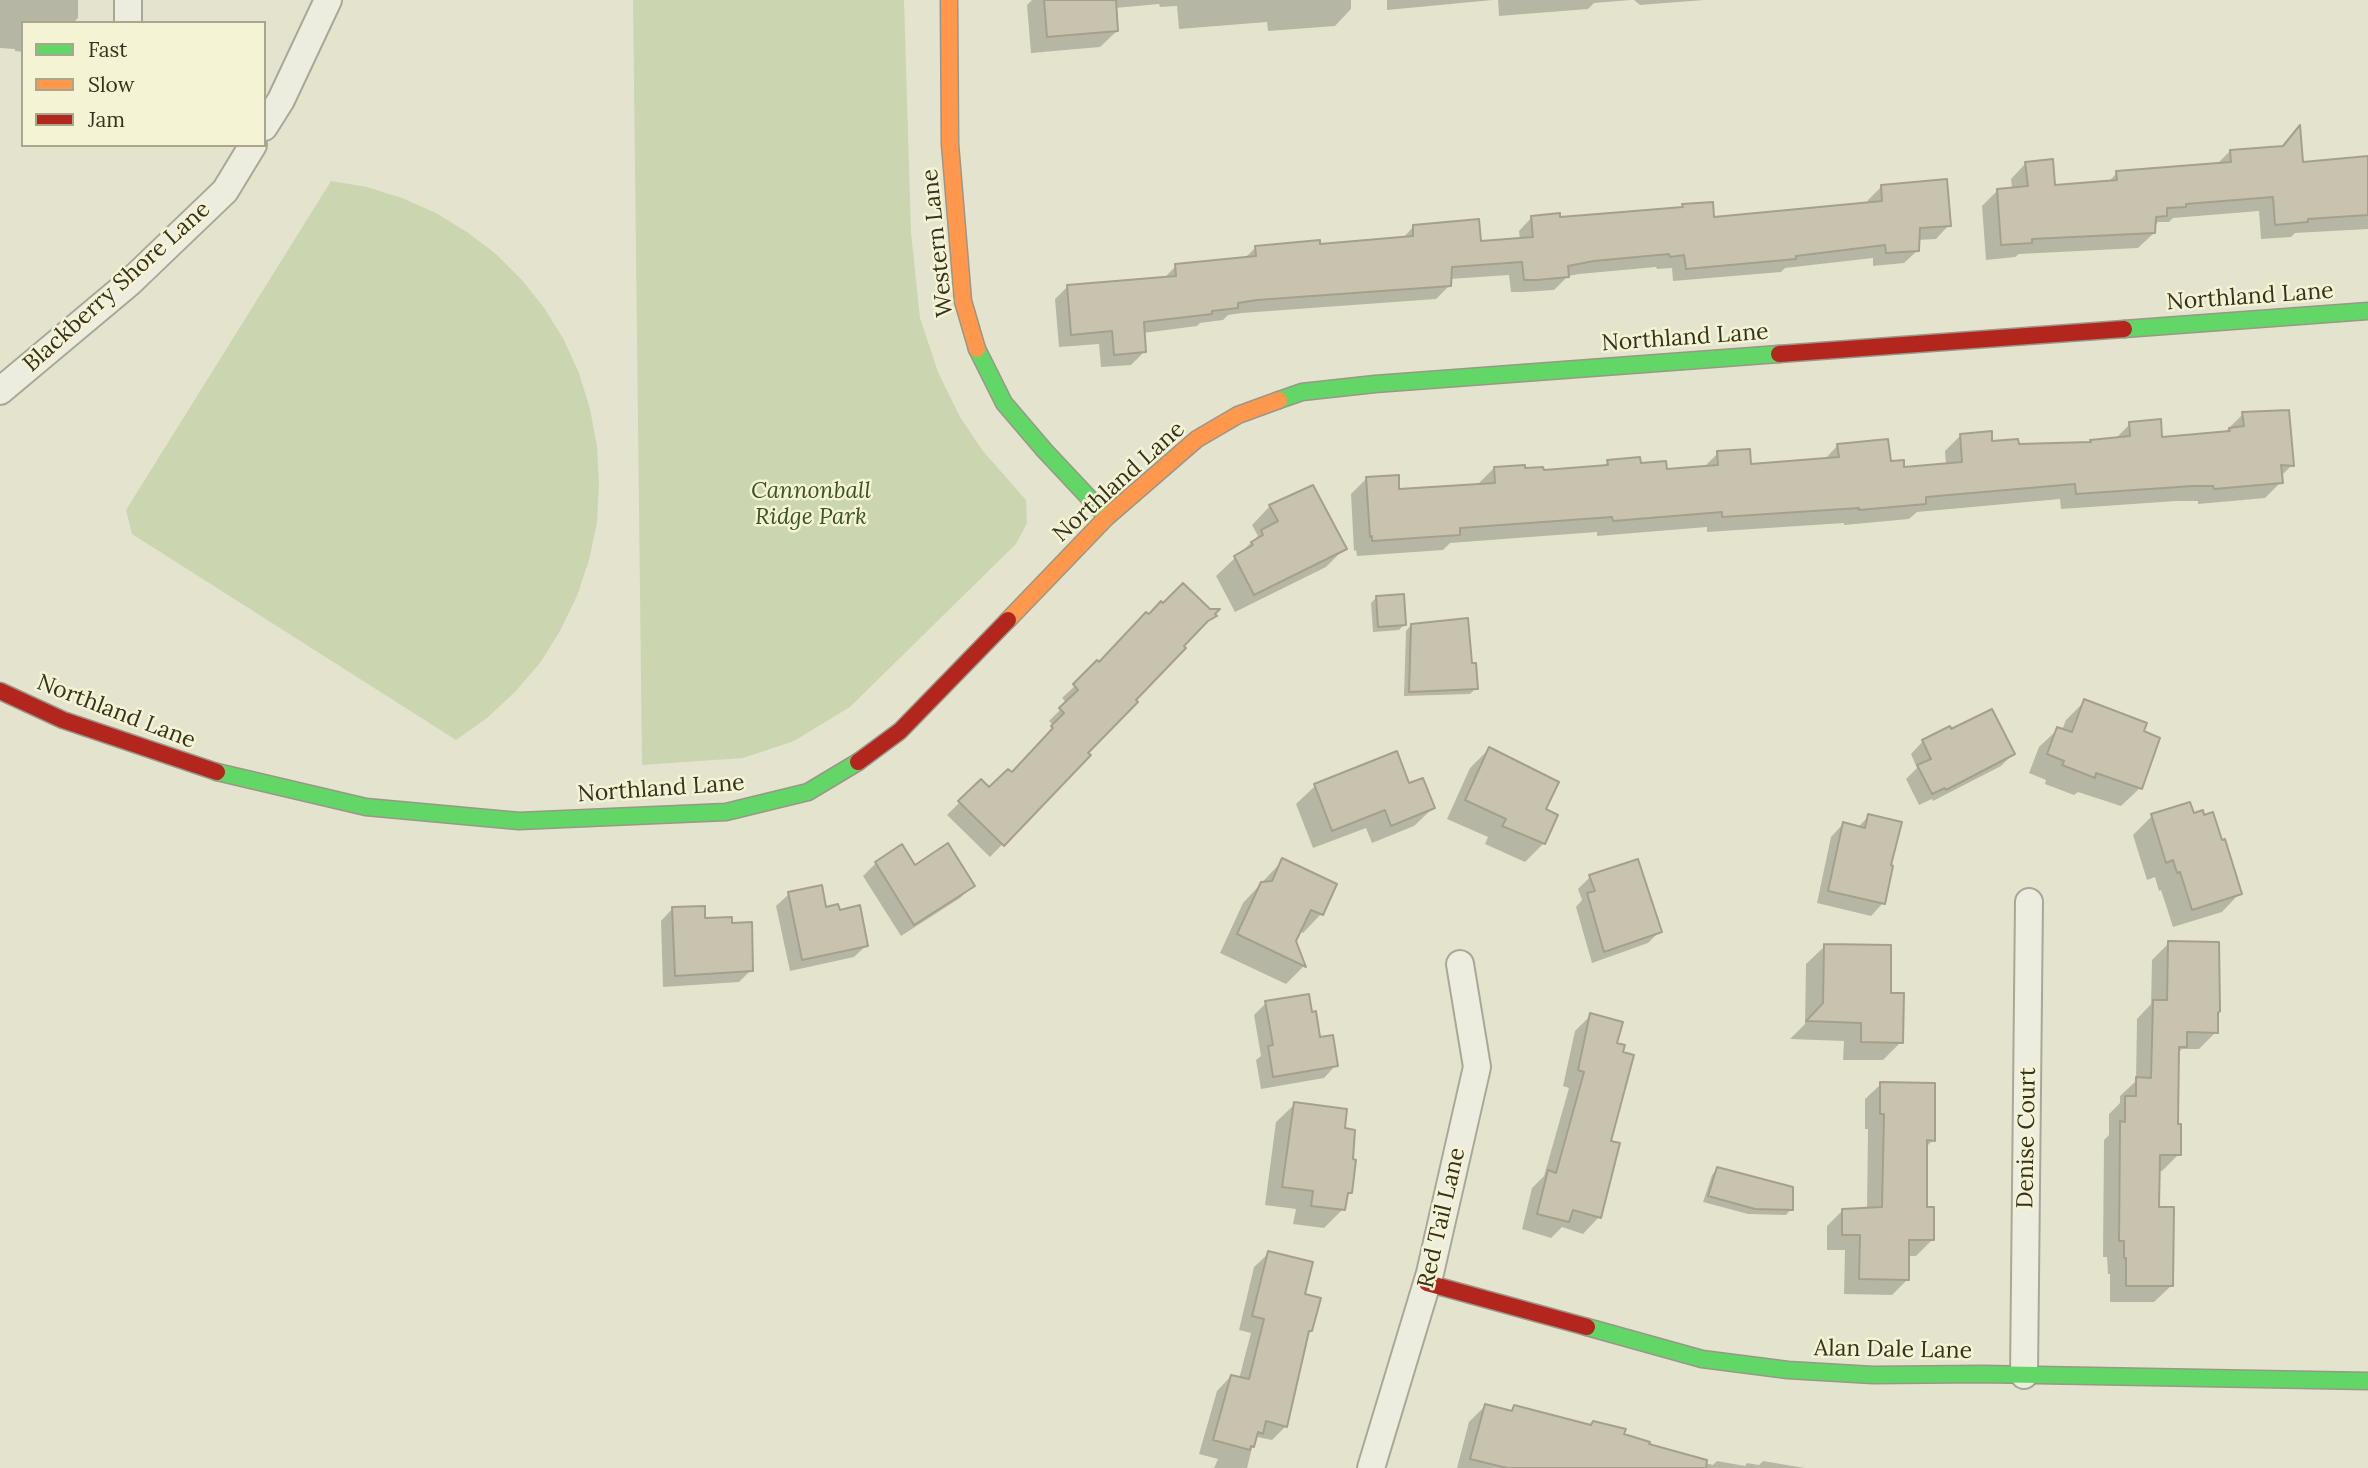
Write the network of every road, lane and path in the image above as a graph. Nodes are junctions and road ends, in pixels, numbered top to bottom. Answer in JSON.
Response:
{"nodes":[{"id":1,"x":128,"y":0,"type":"edge"},
{"id":2,"x":328,"y":0,"type":"edge"},
{"id":3,"x":949,"y":0,"type":"edge"},
{"id":4,"x":128,"y":21,"type":"edge"},
{"id":5,"x":266,"y":124,"type":"edge"},
{"id":6,"x":252,"y":147,"type":"edge"},
{"id":7,"x":2368,"y":311,"type":"edge"},
{"id":8,"x":0,"y":391,"type":"edge"},
{"id":9,"x":1107,"y":517,"type":"junction"},
{"id":10,"x":0,"y":691,"type":"edge"},
{"id":11,"x":2029,"y":902,"type":"dead end"},
{"id":12,"x":1460,"y":964,"type":"dead end"},
{"id":13,"x":1427,"y":1283,"type":"junction"},
{"id":14,"x":2024,"y":1375,"type":"junction"},
{"id":15,"x":2368,"y":1381,"type":"edge"},
{"id":16,"x":1371,"y":1468,"type":"edge"}],
"edges":[{"from":1,"to":4,"type":"street"},
{"from":2,"to":5,"type":"street"},
{"from":3,"to":9,"type":"street","name":"Western Lane"},
{"from":6,"to":8,"type":"street","name":"Blackberry Shore Lane"},
{"from":7,"to":9,"type":"street","name":"Northland Lane"},
{"from":9,"to":10,"type":"street","name":"Northland Lane"},
{"from":11,"to":14,"type":"street","name":"Denise Court"},
{"from":12,"to":13,"type":"street","name":"Red Tail Lane"},
{"from":13,"to":14,"type":"street","name":"Alan Dale Lane"},
{"from":13,"to":16,"type":"street","name":"Red Tail Lane"},
{"from":14,"to":15,"type":"street","name":"Alan Dale Lane"}]}
